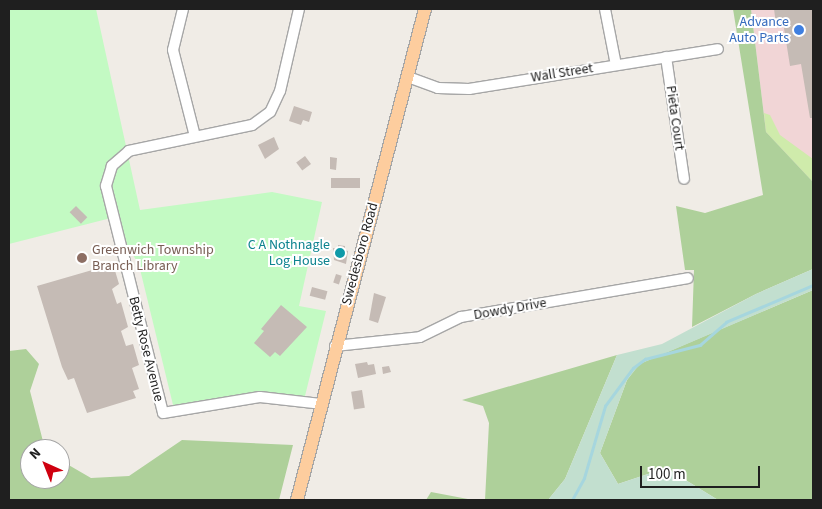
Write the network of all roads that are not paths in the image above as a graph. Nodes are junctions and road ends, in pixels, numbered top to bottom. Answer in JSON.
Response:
{"nodes":[{"id":1,"x":183,"y":9,"type":"edge"},
{"id":2,"x":299,"y":9,"type":"edge"},
{"id":3,"x":425,"y":9,"type":"edge"},
{"id":4,"x":605,"y":9,"type":"edge"},
{"id":5,"x":718,"y":49,"type":"dead end"},
{"id":6,"x":666,"y":57,"type":"junction"},
{"id":7,"x":616,"y":65,"type":"junction"},
{"id":8,"x":408,"y":78,"type":"junction"},
{"id":9,"x":195,"y":136,"type":"junction"},
{"id":10,"x":684,"y":179,"type":"dead end"},
{"id":11,"x":688,"y":278,"type":"dead end"},
{"id":12,"x":335,"y":346,"type":"junction"},
{"id":13,"x":321,"y":404,"type":"junction"},
{"id":14,"x":297,"y":500,"type":"edge"}],
"edges":[{"from":1,"to":9,"type":"street"},
{"from":2,"to":9,"type":"street","name":"Betty Rose Avenue"},
{"from":3,"to":8,"type":"main road","name":"Swedesboro Road"},
{"from":4,"to":7,"type":"street"},
{"from":5,"to":6,"type":"street","name":"Wall Street"},
{"from":6,"to":7,"type":"street","name":"Wall Street"},
{"from":6,"to":10,"type":"street","name":"Pieta Court"},
{"from":7,"to":8,"type":"street","name":"Wall Street"},
{"from":8,"to":12,"type":"main road","name":"Swedesboro Road"},
{"from":9,"to":13,"type":"street","name":"Betty Rose Avenue"},
{"from":11,"to":12,"type":"street","name":"Dowdy Drive"},
{"from":12,"to":13,"type":"main road","name":"Swedesboro Road"},
{"from":13,"to":14,"type":"main road","name":"Swedesboro Road"}]}
